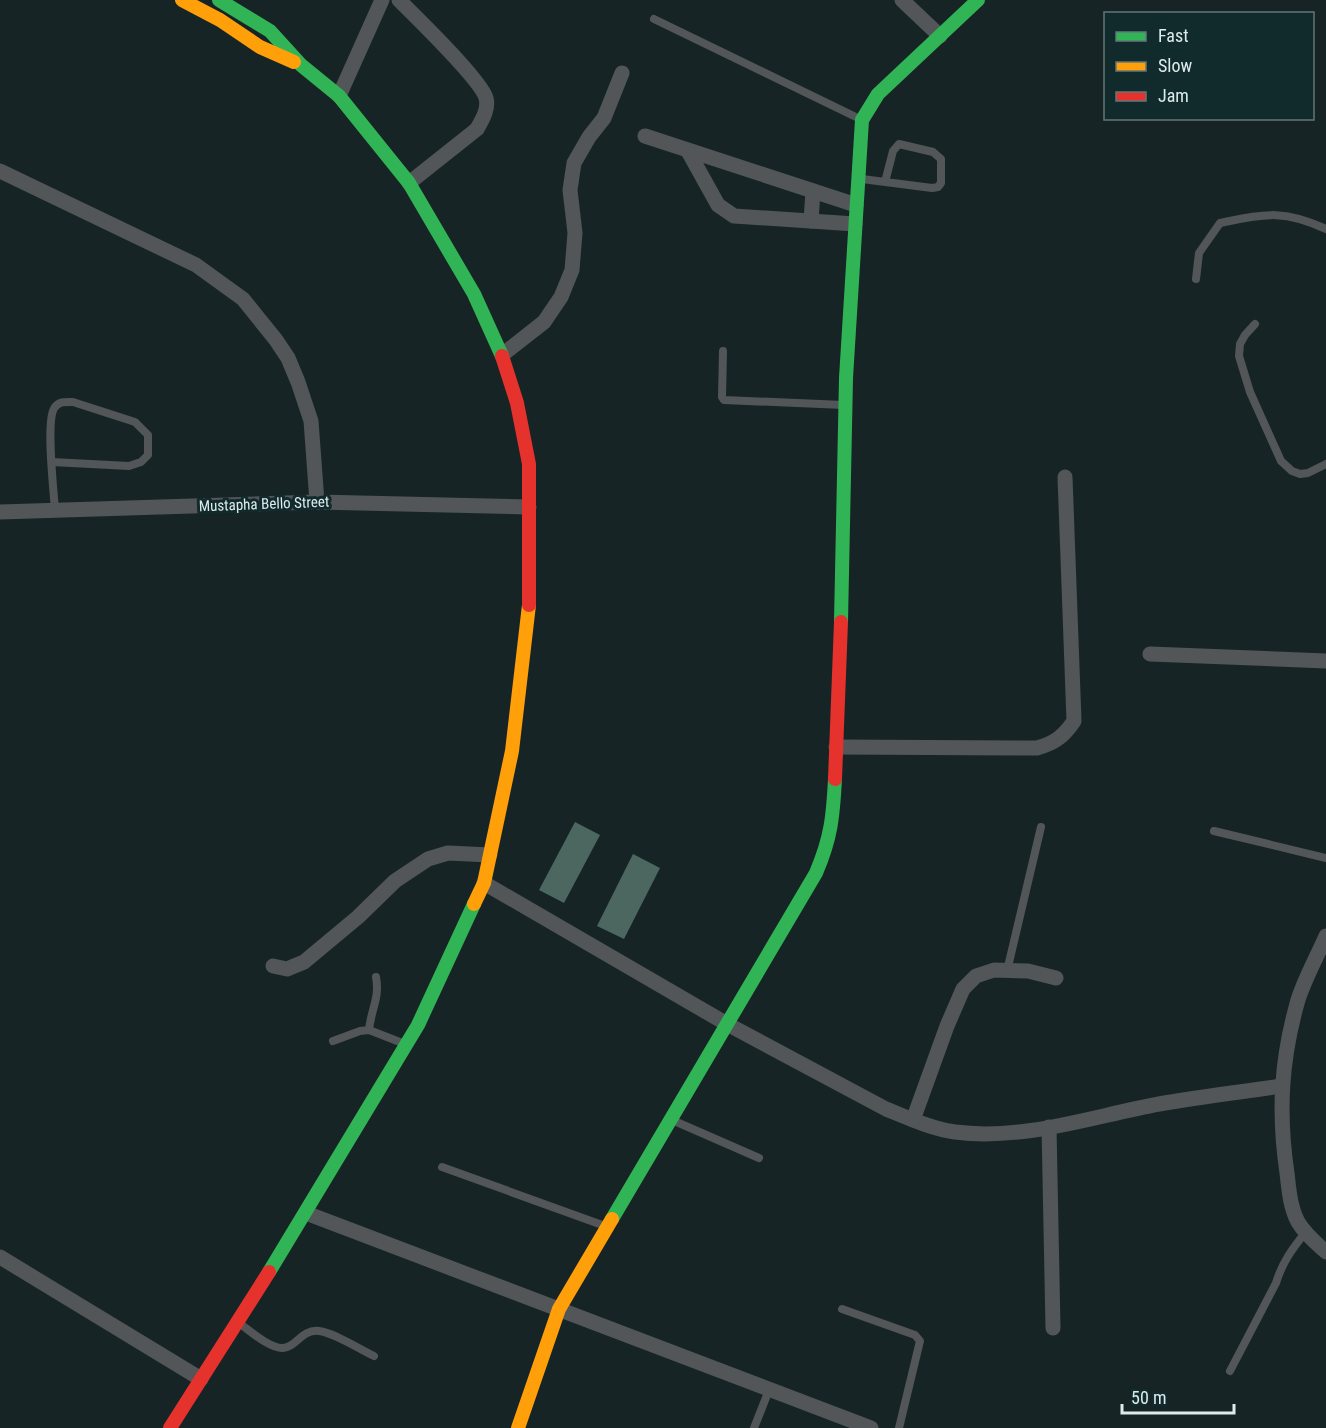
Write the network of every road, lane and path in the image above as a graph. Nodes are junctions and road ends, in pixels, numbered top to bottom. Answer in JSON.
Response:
{"nodes":[{"id":1,"x":183,"y":0,"type":"edge"},
{"id":2,"x":219,"y":0,"type":"edge"},
{"id":3,"x":382,"y":0,"type":"edge"},
{"id":4,"x":399,"y":0,"type":"edge"},
{"id":5,"x":903,"y":0,"type":"edge"},
{"id":6,"x":978,"y":0,"type":"edge"},
{"id":7,"x":654,"y":19,"type":"dead end"},
{"id":8,"x":940,"y":36,"type":"junction"},
{"id":9,"x":301,"y":65,"type":"junction"},
{"id":10,"x":622,"y":73,"type":"dead end"},
{"id":11,"x":339,"y":96,"type":"junction"},
{"id":12,"x":862,"y":120,"type":"junction"},
{"id":13,"x":645,"y":136,"type":"dead end"},
{"id":14,"x":688,"y":151,"type":"junction"},
{"id":15,"x":0,"y":171,"type":"edge"},
{"id":16,"x":857,"y":179,"type":"junction"},
{"id":17,"x":885,"y":182,"type":"junction"},
{"id":18,"x":409,"y":183,"type":"junction"},
{"id":19,"x":813,"y":191,"type":"junction"},
{"id":20,"x":856,"y":205,"type":"junction"},
{"id":21,"x":811,"y":221,"type":"junction"},
{"id":22,"x":855,"y":224,"type":"junction"},
{"id":23,"x":1326,"y":229,"type":"edge"},
{"id":24,"x":1196,"y":279,"type":"dead end"},
{"id":25,"x":1255,"y":324,"type":"dead end"},
{"id":26,"x":723,"y":351,"type":"dead end"},
{"id":27,"x":502,"y":355,"type":"junction"},
{"id":28,"x":846,"y":405,"type":"junction"},
{"id":29,"x":52,"y":462,"type":"junction"},
{"id":30,"x":1326,"y":464,"type":"edge"},
{"id":31,"x":1065,"y":477,"type":"dead end"},
{"id":32,"x":317,"y":502,"type":"junction"},
{"id":33,"x":529,"y":507,"type":"junction"},
{"id":34,"x":56,"y":511,"type":"junction"},
{"id":35,"x":0,"y":512,"type":"edge"},
{"id":36,"x":1150,"y":654,"type":"dead end"},
{"id":37,"x":1326,"y":661,"type":"edge"},
{"id":38,"x":836,"y":747,"type":"junction"},
{"id":39,"x":1041,"y":827,"type":"dead end"},
{"id":40,"x":1214,"y":831,"type":"dead end"},
{"id":41,"x":490,"y":855,"type":"junction"},
{"id":42,"x":1326,"y":858,"type":"edge"},
{"id":43,"x":484,"y":883,"type":"junction"},
{"id":44,"x":1326,"y":936,"type":"edge"},
{"id":45,"x":273,"y":966,"type":"dead end"},
{"id":46,"x":1007,"y":971,"type":"junction"},
{"id":47,"x":376,"y":977,"type":"dead end"},
{"id":48,"x":1056,"y":978,"type":"dead end"},
{"id":49,"x":727,"y":1024,"type":"junction"},
{"id":50,"x":369,"y":1030,"type":"junction"},
{"id":51,"x":333,"y":1041,"type":"dead end"},
{"id":52,"x":406,"y":1044,"type":"junction"},
{"id":53,"x":1282,"y":1086,"type":"junction"},
{"id":54,"x":671,"y":1119,"type":"junction"},
{"id":55,"x":913,"y":1120,"type":"junction"},
{"id":56,"x":1049,"y":1127,"type":"junction"},
{"id":57,"x":759,"y":1158,"type":"dead end"},
{"id":58,"x":442,"y":1167,"type":"dead end"},
{"id":59,"x":306,"y":1213,"type":"junction"},
{"id":60,"x":607,"y":1227,"type":"junction"},
{"id":61,"x":1305,"y":1233,"type":"junction"},
{"id":62,"x":1326,"y":1252,"type":"edge"},
{"id":63,"x":0,"y":1257,"type":"edge"},
{"id":64,"x":559,"y":1309,"type":"junction"},
{"id":65,"x":842,"y":1310,"type":"dead end"},
{"id":66,"x":237,"y":1322,"type":"junction"},
{"id":67,"x":1053,"y":1328,"type":"dead end"},
{"id":68,"x":374,"y":1356,"type":"dead end"},
{"id":69,"x":1230,"y":1371,"type":"dead end"},
{"id":70,"x":201,"y":1379,"type":"junction"},
{"id":71,"x":769,"y":1389,"type":"junction"},
{"id":72,"x":170,"y":1428,"type":"edge"},
{"id":73,"x":518,"y":1428,"type":"edge"},
{"id":74,"x":754,"y":1428,"type":"edge"},
{"id":75,"x":871,"y":1428,"type":"edge"},
{"id":76,"x":899,"y":1428,"type":"edge"}],
"edges":[{"from":1,"to":9,"type":"street"},
{"from":2,"to":9,"type":"street"},
{"from":3,"to":11,"type":"street"},
{"from":4,"to":18,"type":"street"},
{"from":5,"to":8,"type":"street"},
{"from":6,"to":8,"type":"street"},
{"from":7,"to":12,"type":"lane"},
{"from":8,"to":12,"type":"street"},
{"from":9,"to":11,"type":"street"},
{"from":10,"to":27,"type":"street"},
{"from":11,"to":18,"type":"street"},
{"from":12,"to":16,"type":"street"},
{"from":13,"to":14,"type":"street"},
{"from":14,"to":19,"type":"street"},
{"from":14,"to":21,"type":"street"},
{"from":15,"to":32,"type":"street"},
{"from":16,"to":17,"type":"lane"},
{"from":16,"to":20,"type":"street"},
{"from":17,"to":17,"type":"lane"},
{"from":18,"to":27,"type":"street"},
{"from":19,"to":20,"type":"street"},
{"from":19,"to":21,"type":"street"},
{"from":20,"to":22,"type":"street"},
{"from":21,"to":22,"type":"street"},
{"from":22,"to":28,"type":"street"},
{"from":23,"to":24,"type":"lane"},
{"from":25,"to":30,"type":"lane"},
{"from":26,"to":28,"type":"lane"},
{"from":27,"to":33,"type":"street"},
{"from":28,"to":38,"type":"street"},
{"from":29,"to":29,"type":"lane"},
{"from":29,"to":34,"type":"lane"},
{"from":31,"to":38,"type":"street"},
{"from":32,"to":33,"type":"street","name":"Mustapha Bello Street"},
{"from":32,"to":34,"type":"street","name":"Mustapha Bello Street"},
{"from":33,"to":41,"type":"street"},
{"from":34,"to":35,"type":"street","name":"Mustapha Bello Street"},
{"from":36,"to":37,"type":"street"},
{"from":38,"to":49,"type":"street"},
{"from":39,"to":46,"type":"lane"},
{"from":40,"to":42,"type":"lane"},
{"from":41,"to":43,"type":"street"},
{"from":41,"to":45,"type":"street"},
{"from":43,"to":49,"type":"street"},
{"from":43,"to":52,"type":"street"},
{"from":44,"to":53,"type":"street"},
{"from":46,"to":48,"type":"street"},
{"from":46,"to":55,"type":"street"},
{"from":47,"to":50,"type":"lane"},
{"from":49,"to":54,"type":"street"},
{"from":49,"to":55,"type":"street"},
{"from":50,"to":51,"type":"lane"},
{"from":50,"to":52,"type":"lane"},
{"from":52,"to":59,"type":"street"},
{"from":53,"to":56,"type":"street"},
{"from":53,"to":61,"type":"street"},
{"from":54,"to":57,"type":"lane"},
{"from":54,"to":60,"type":"street"},
{"from":55,"to":56,"type":"street"},
{"from":56,"to":67,"type":"street"},
{"from":58,"to":60,"type":"lane"},
{"from":59,"to":64,"type":"street"},
{"from":59,"to":66,"type":"street"},
{"from":60,"to":64,"type":"street"},
{"from":61,"to":62,"type":"street"},
{"from":61,"to":69,"type":"lane"},
{"from":63,"to":70,"type":"street"},
{"from":64,"to":71,"type":"street"},
{"from":64,"to":73,"type":"street"},
{"from":65,"to":76,"type":"lane"},
{"from":66,"to":68,"type":"lane"},
{"from":66,"to":70,"type":"street"},
{"from":70,"to":72,"type":"street"},
{"from":71,"to":74,"type":"lane"},
{"from":71,"to":75,"type":"street"}]}
